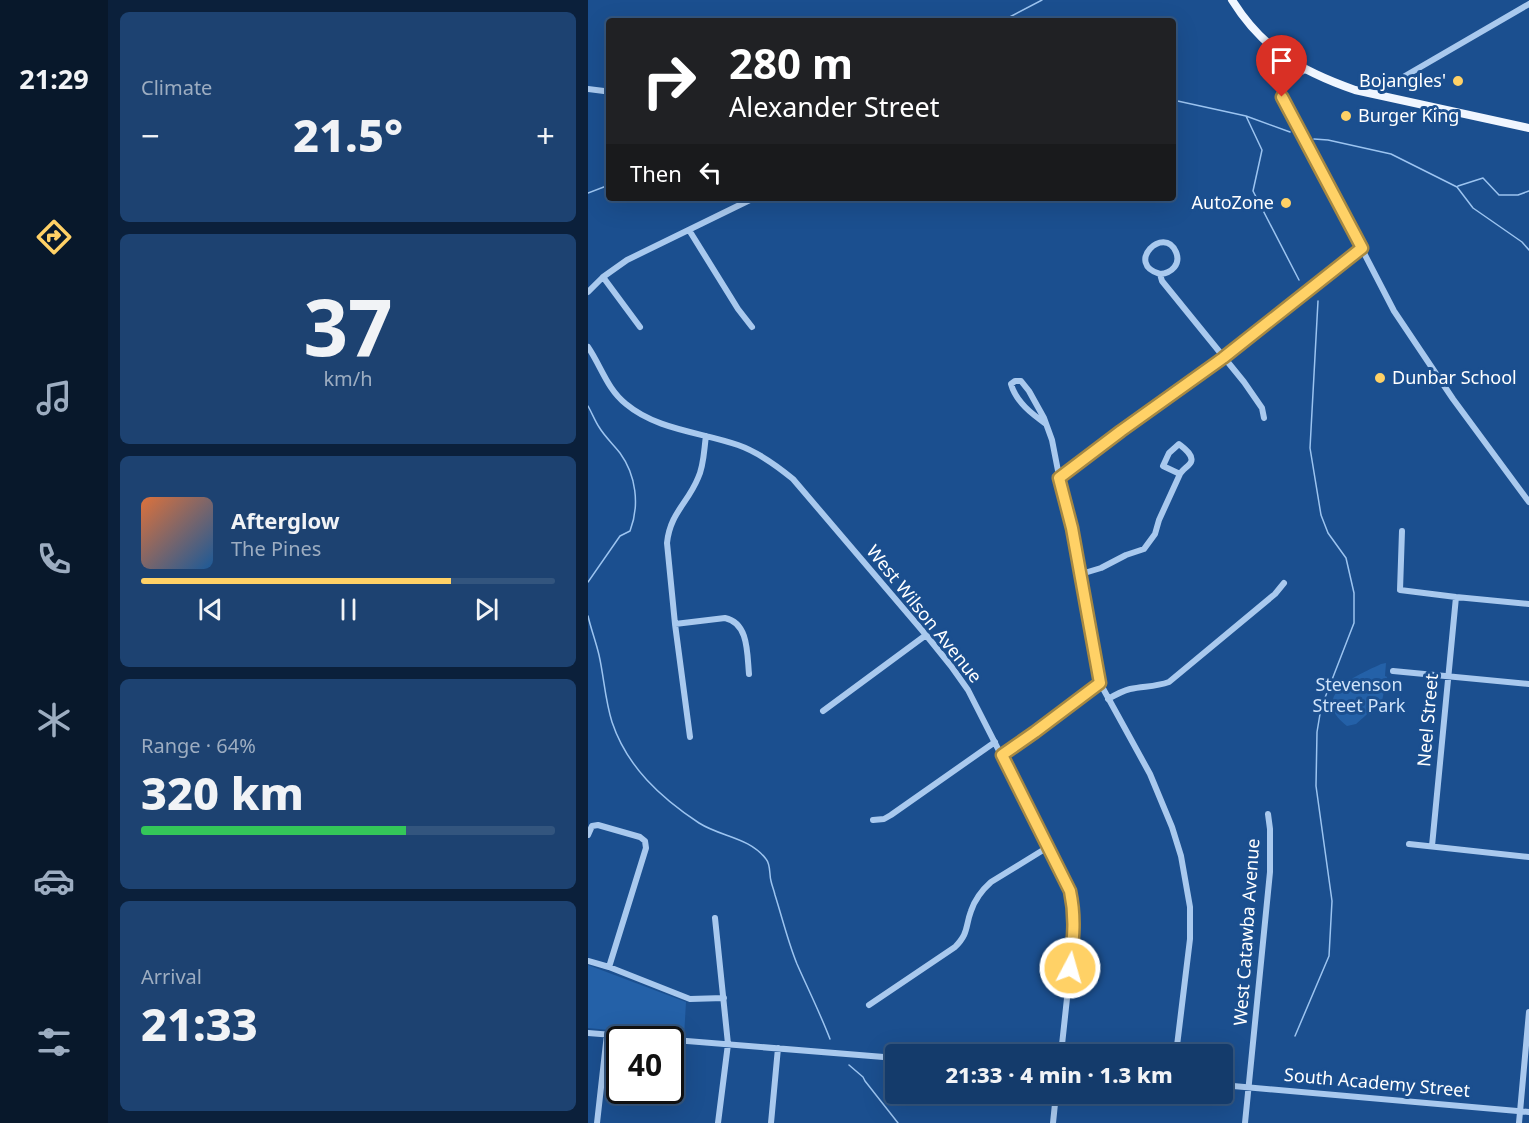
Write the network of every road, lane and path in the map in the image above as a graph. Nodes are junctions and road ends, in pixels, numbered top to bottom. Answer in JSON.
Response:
{"nodes":[{"id":1,"x":1232,"y":0,"type":"edge"},
{"id":2,"x":1529,"y":4,"type":"edge"},
{"id":3,"x":1285,"y":58,"type":"junction"},
{"id":4,"x":1306,"y":70,"type":"junction"},
{"id":5,"x":588,"y":89,"type":"edge"},
{"id":6,"x":604,"y":91,"type":"dead end"},
{"id":7,"x":1374,"y":94,"type":"junction"},
{"id":8,"x":1282,"y":97,"type":"junction"},
{"id":9,"x":1529,"y":128,"type":"edge"},
{"id":10,"x":748,"y":201,"type":"edge"},
{"id":11,"x":689,"y":230,"type":"junction"},
{"id":12,"x":1362,"y":248,"type":"junction"},
{"id":13,"x":1160,"y":274,"type":"junction"},
{"id":14,"x":603,"y":277,"type":"junction"},
{"id":15,"x":588,"y":292,"type":"edge"},
{"id":16,"x":640,"y":327,"type":"dead end"},
{"id":17,"x":752,"y":327,"type":"dead end"},
{"id":18,"x":588,"y":347,"type":"edge"},
{"id":19,"x":1223,"y":358,"type":"junction"},
{"id":20,"x":1263,"y":418,"type":"dead end"},
{"id":21,"x":1046,"y":424,"type":"junction"},
{"id":22,"x":706,"y":436,"type":"junction"},
{"id":23,"x":1180,"y":474,"type":"junction"},
{"id":24,"x":1059,"y":478,"type":"junction"},
{"id":25,"x":1529,"y":502,"type":"edge"},
{"id":26,"x":1402,"y":531,"type":"dead end"},
{"id":27,"x":1081,"y":574,"type":"junction"},
{"id":28,"x":1284,"y":583,"type":"dead end"},
{"id":29,"x":1456,"y":597,"type":"junction"},
{"id":30,"x":1529,"y":604,"type":"edge"},
{"id":31,"x":675,"y":624,"type":"junction"},
{"id":32,"x":926,"y":635,"type":"junction"},
{"id":33,"x":1393,"y":671,"type":"dead end"},
{"id":34,"x":749,"y":674,"type":"dead end"},
{"id":35,"x":1447,"y":676,"type":"junction"},
{"id":36,"x":1100,"y":683,"type":"junction"},
{"id":37,"x":1529,"y":684,"type":"edge"},
{"id":38,"x":1108,"y":699,"type":"junction"},
{"id":39,"x":823,"y":711,"type":"dead end"},
{"id":40,"x":690,"y":737,"type":"dead end"},
{"id":41,"x":995,"y":742,"type":"junction"},
{"id":42,"x":1002,"y":755,"type":"junction"},
{"id":43,"x":1268,"y":814,"type":"dead end"},
{"id":44,"x":873,"y":820,"type":"dead end"},
{"id":45,"x":589,"y":833,"type":"edge"},
{"id":46,"x":1409,"y":844,"type":"dead end"},
{"id":47,"x":1048,"y":846,"type":"junction"},
{"id":48,"x":1432,"y":846,"type":"junction"},
{"id":49,"x":1529,"y":857,"type":"edge"},
{"id":50,"x":716,"y":918,"type":"dead end"},
{"id":51,"x":588,"y":961,"type":"edge"},
{"id":52,"x":609,"y":967,"type":"junction"},
{"id":53,"x":724,"y":998,"type":"junction"},
{"id":54,"x":869,"y":1005,"type":"dead end"},
{"id":55,"x":1529,"y":1012,"type":"edge"},
{"id":56,"x":588,"y":1033,"type":"edge"},
{"id":57,"x":606,"y":1034,"type":"edge"},
{"id":58,"x":684,"y":1040,"type":"edge"},
{"id":59,"x":606,"y":1043,"type":"edge"},
{"id":60,"x":728,"y":1044,"type":"junction"},
{"id":61,"x":1061,"y":1044,"type":"edge"},
{"id":62,"x":1177,"y":1044,"type":"edge"},
{"id":63,"x":778,"y":1048,"type":"junction"},
{"id":64,"x":885,"y":1057,"type":"edge"},
{"id":65,"x":1233,"y":1086,"type":"edge"},
{"id":66,"x":1249,"y":1087,"type":"junction"},
{"id":67,"x":1055,"y":1104,"type":"edge"},
{"id":68,"x":1520,"y":1111,"type":"junction"},
{"id":69,"x":1529,"y":1112,"type":"edge"},
{"id":70,"x":597,"y":1123,"type":"edge"},
{"id":71,"x":718,"y":1123,"type":"edge"},
{"id":72,"x":771,"y":1123,"type":"edge"},
{"id":73,"x":1053,"y":1123,"type":"edge"},
{"id":74,"x":1245,"y":1123,"type":"edge"},
{"id":75,"x":1519,"y":1123,"type":"edge"}],
"edges":[{"from":1,"to":3,"type":"main road"},
{"from":2,"to":7,"type":"street"},
{"from":3,"to":4,"type":"main road"},
{"from":3,"to":8,"type":"street"},
{"from":4,"to":7,"type":"main road"},
{"from":4,"to":8,"type":"street"},
{"from":5,"to":6,"type":"street"},
{"from":7,"to":9,"type":"main road"},
{"from":8,"to":12,"type":"street"},
{"from":10,"to":11,"type":"street"},
{"from":11,"to":14,"type":"street"},
{"from":11,"to":17,"type":"street"},
{"from":12,"to":19,"type":"street"},
{"from":12,"to":25,"type":"street"},
{"from":13,"to":13,"type":"street"},
{"from":13,"to":19,"type":"street"},
{"from":14,"to":15,"type":"street"},
{"from":14,"to":16,"type":"street"},
{"from":18,"to":22,"type":"street","name":"West Wilson Avenue"},
{"from":19,"to":20,"type":"street"},
{"from":19,"to":24,"type":"street"},
{"from":21,"to":21,"type":"street"},
{"from":21,"to":24,"type":"street"},
{"from":22,"to":31,"type":"street"},
{"from":22,"to":32,"type":"street","name":"West Wilson Avenue"},
{"from":23,"to":23,"type":"street"},
{"from":23,"to":27,"type":"street"},
{"from":24,"to":27,"type":"street"},
{"from":26,"to":29,"type":"street"},
{"from":27,"to":36,"type":"street"},
{"from":28,"to":38,"type":"street"},
{"from":29,"to":30,"type":"street"},
{"from":29,"to":35,"type":"street","name":"Neel Street"},
{"from":31,"to":34,"type":"street"},
{"from":31,"to":40,"type":"street"},
{"from":32,"to":39,"type":"street"},
{"from":32,"to":41,"type":"street","name":"West Wilson Avenue"},
{"from":33,"to":35,"type":"street"},
{"from":35,"to":37,"type":"street"},
{"from":35,"to":48,"type":"street","name":"Neel Street"},
{"from":36,"to":38,"type":"street"},
{"from":36,"to":42,"type":"street"},
{"from":38,"to":62,"type":"street"},
{"from":41,"to":42,"type":"street","name":"West Wilson Avenue"},
{"from":41,"to":44,"type":"street"},
{"from":42,"to":47,"type":"street","name":"West Wilson Avenue"},
{"from":43,"to":66,"type":"street","name":"West Catawba Avenue"},
{"from":45,"to":52,"type":"street"},
{"from":46,"to":48,"type":"street"},
{"from":47,"to":54,"type":"street"},
{"from":47,"to":61,"type":"street","name":"West Wilson Avenue"},
{"from":48,"to":49,"type":"street"},
{"from":50,"to":53,"type":"street"},
{"from":51,"to":52,"type":"street"},
{"from":52,"to":53,"type":"street"},
{"from":53,"to":60,"type":"street"},
{"from":55,"to":68,"type":"street"},
{"from":56,"to":57,"type":"street"},
{"from":58,"to":60,"type":"street"},
{"from":59,"to":70,"type":"street"},
{"from":60,"to":63,"type":"street"},
{"from":60,"to":71,"type":"street"},
{"from":63,"to":64,"type":"street"},
{"from":63,"to":72,"type":"street"},
{"from":65,"to":66,"type":"street","name":"South Academy Street"},
{"from":66,"to":68,"type":"street","name":"South Academy Street"},
{"from":66,"to":74,"type":"street","name":"West Catawba Avenue"},
{"from":67,"to":73,"type":"street"},
{"from":68,"to":69,"type":"street","name":"South Academy Street"},
{"from":68,"to":75,"type":"street"}]}
